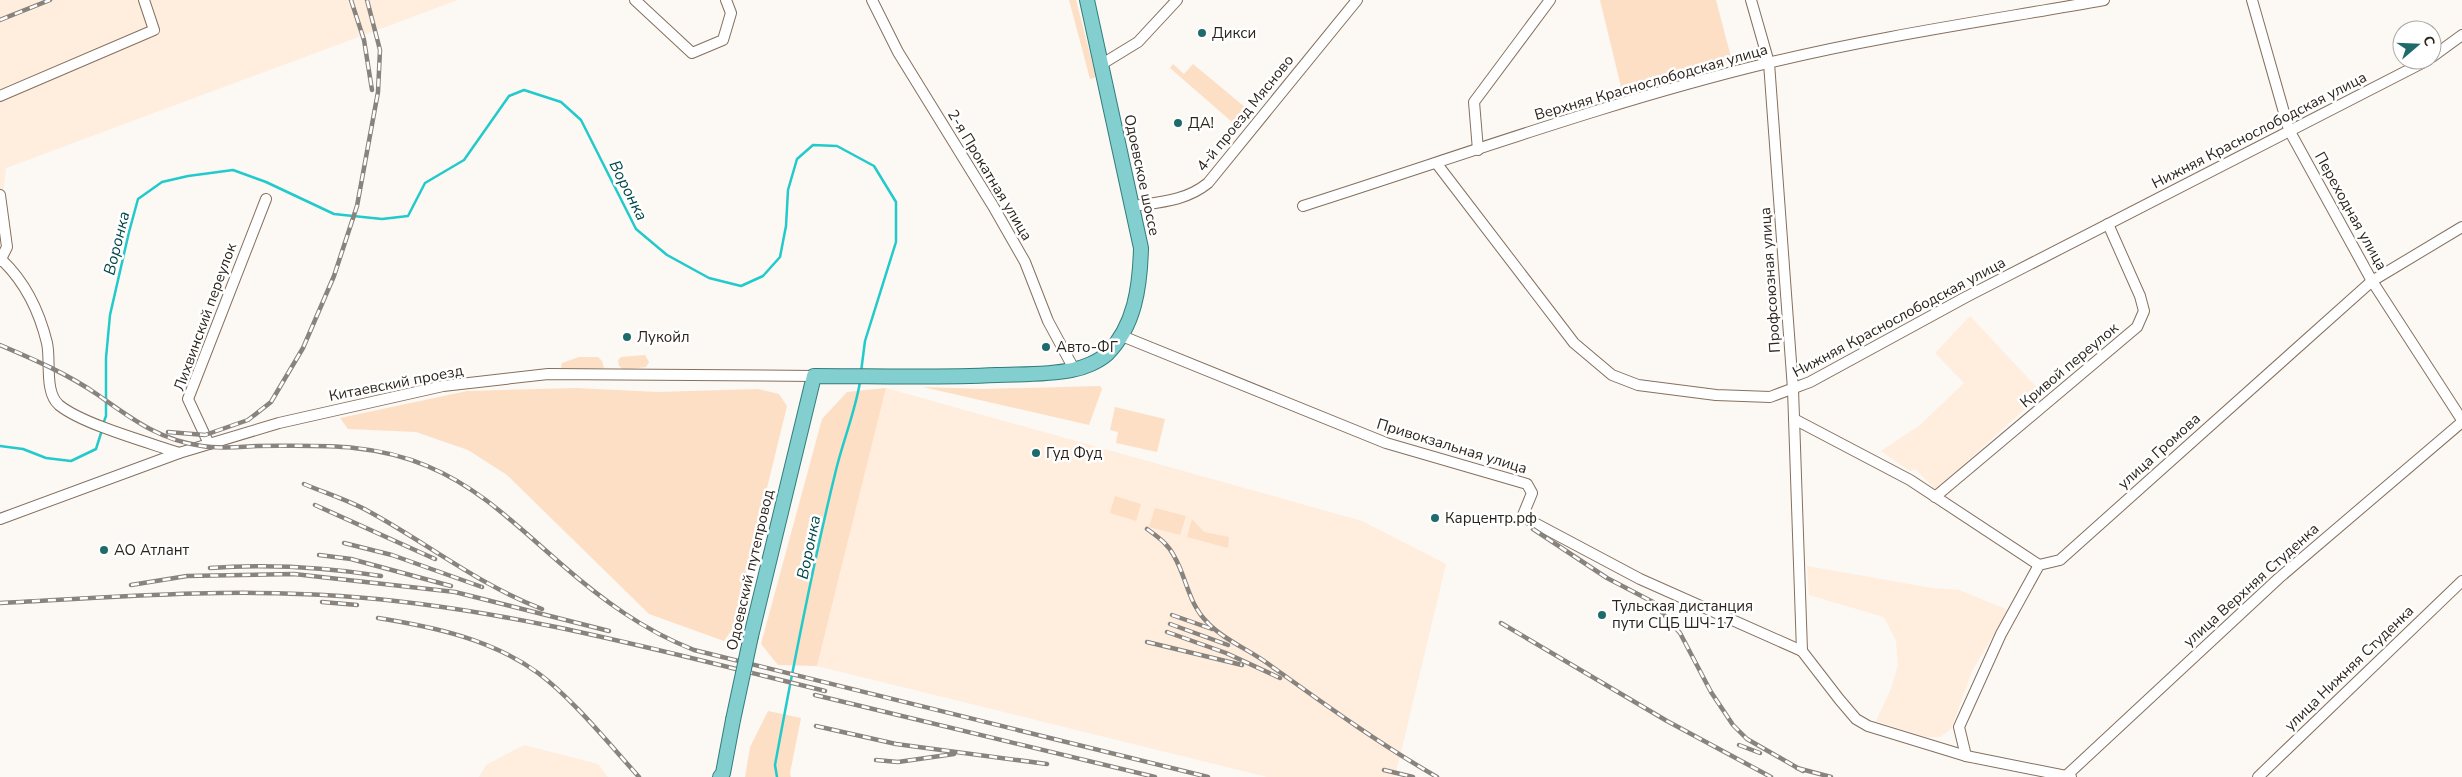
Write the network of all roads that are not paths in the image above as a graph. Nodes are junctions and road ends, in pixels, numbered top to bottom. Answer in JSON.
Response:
{"nodes":[{"id":1,"x":144,"y":0,"type":"edge"},
{"id":2,"x":635,"y":0,"type":"edge"},
{"id":3,"x":726,"y":0,"type":"edge"},
{"id":4,"x":872,"y":0,"type":"edge"},
{"id":5,"x":1087,"y":0,"type":"edge"},
{"id":6,"x":1177,"y":0,"type":"edge"},
{"id":7,"x":1357,"y":0,"type":"edge"},
{"id":8,"x":1550,"y":0,"type":"edge"},
{"id":9,"x":1751,"y":0,"type":"edge"},
{"id":10,"x":2104,"y":0,"type":"edge"},
{"id":11,"x":2252,"y":0,"type":"edge"},
{"id":12,"x":2462,"y":35,"type":"edge"},
{"id":13,"x":2442,"y":50,"type":"edge"},
{"id":14,"x":1770,"y":63,"type":"junction"},
{"id":15,"x":1102,"y":64,"type":"junction"},
{"id":16,"x":2408,"y":70,"type":"edge"},
{"id":17,"x":0,"y":96,"type":"edge"},
{"id":18,"x":2288,"y":130,"type":"junction"},
{"id":19,"x":1478,"y":150,"type":"junction"},
{"id":20,"x":1437,"y":164,"type":"junction"},
{"id":21,"x":0,"y":194,"type":"edge"},
{"id":22,"x":266,"y":199,"type":"dead end"},
{"id":23,"x":1133,"y":206,"type":"junction"},
{"id":24,"x":1302,"y":206,"type":"dead end"},
{"id":25,"x":2108,"y":224,"type":"junction"},
{"id":26,"x":2462,"y":227,"type":"edge"},
{"id":27,"x":1,"y":261,"type":"edge"},
{"id":28,"x":2372,"y":281,"type":"junction"},
{"id":29,"x":1122,"y":336,"type":"junction"},
{"id":30,"x":1074,"y":369,"type":"junction"},
{"id":31,"x":814,"y":376,"type":"junction"},
{"id":32,"x":1793,"y":389,"type":"junction"},
{"id":33,"x":1794,"y":419,"type":"junction"},
{"id":34,"x":2462,"y":421,"type":"edge"},
{"id":35,"x":209,"y":444,"type":"junction"},
{"id":36,"x":179,"y":453,"type":"junction"},
{"id":37,"x":1935,"y":497,"type":"junction"},
{"id":38,"x":0,"y":518,"type":"edge"},
{"id":39,"x":2039,"y":566,"type":"junction"},
{"id":40,"x":2462,"y":581,"type":"edge"},
{"id":41,"x":1802,"y":651,"type":"junction"},
{"id":42,"x":1966,"y":756,"type":"junction"},
{"id":43,"x":722,"y":776,"type":"edge"},
{"id":44,"x":2068,"y":776,"type":"edge"},
{"id":45,"x":2258,"y":777,"type":"edge"}],
"edges":[{"from":1,"to":17,"type":"street"},
{"from":2,"to":3,"type":"street"},
{"from":4,"to":30,"type":"street","name":"2-я Прокатная улица"},
{"from":5,"to":15,"type":"main road","name":"Одоевское шоссе"},
{"from":6,"to":15,"type":"street"},
{"from":7,"to":23,"type":"street","name":"4-й проезд Мясново"},
{"from":8,"to":19,"type":"street"},
{"from":9,"to":14,"type":"street","name":"Профсоюзная улица"},
{"from":10,"to":14,"type":"street","name":"Верхняя Краснослободская улица"},
{"from":11,"to":18,"type":"street","name":"Переходная улица"},
{"from":12,"to":13,"type":"street"},
{"from":14,"to":19,"type":"street","name":"Верхняя Краснослободская улица"},
{"from":14,"to":32,"type":"street","name":"Профсоюзная улица"},
{"from":15,"to":23,"type":"main road","name":"Одоевское шоссе"},
{"from":16,"to":18,"type":"street","name":"Нижняя Краснослободская улица"},
{"from":18,"to":25,"type":"street","name":"Нижняя Краснослободская улица"},
{"from":18,"to":28,"type":"street","name":"Переходная улица"},
{"from":19,"to":20,"type":"street","name":"Верхняя Краснослободская улица"},
{"from":20,"to":24,"type":"street","name":"Верхняя Краснослободская улица"},
{"from":20,"to":32,"type":"street","name":"Нижняя Краснослободская улица"},
{"from":21,"to":27,"type":"street"},
{"from":22,"to":35,"type":"street","name":"Лихвинский переулок"},
{"from":23,"to":29,"type":"main road","name":"Одоевское шоссе"},
{"from":25,"to":32,"type":"street","name":"Нижняя Краснослободская улица"},
{"from":25,"to":37,"type":"street","name":"Кривой переулок"},
{"from":26,"to":28,"type":"street","name":"улица Громова"},
{"from":27,"to":36,"type":"street"},
{"from":28,"to":34,"type":"street","name":"Переходная улица"},
{"from":28,"to":39,"type":"street","name":"улица Громова"},
{"from":29,"to":30,"type":"main road","name":"Одоевское шоссе"},
{"from":29,"to":41,"type":"street","name":"Привокзальная улица"},
{"from":30,"to":31,"type":"main road","name":"Одоевское шоссе"},
{"from":31,"to":35,"type":"street","name":"Китаевский проезд"},
{"from":31,"to":43,"type":"main road","name":"Одоевский путепровод","bridge":true},
{"from":32,"to":33,"type":"street","name":"Профсоюзная улица"},
{"from":33,"to":37,"type":"street"},
{"from":33,"to":41,"type":"street","name":"Профсоюзная улица"},
{"from":34,"to":44,"type":"street","name":"улица Верхняя Cтуденка"},
{"from":35,"to":36,"type":"street","name":"Китаевский проезд"},
{"from":36,"to":38,"type":"street","name":"Китаевский проезд"},
{"from":37,"to":39,"type":"street"},
{"from":39,"to":42,"type":"street"},
{"from":40,"to":45,"type":"street","name":"улица Нижняя Cтуденкa"},
{"from":41,"to":42,"type":"street","name":"Привокзальная улица"},
{"from":42,"to":44,"type":"street","name":"Привокзальная улица"}]}
